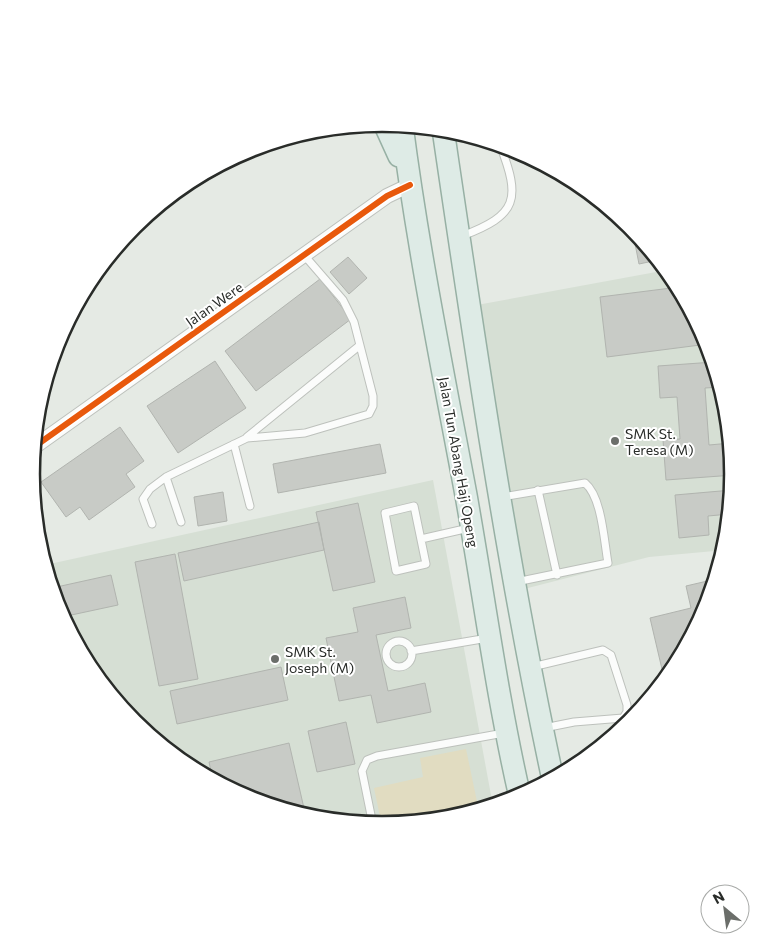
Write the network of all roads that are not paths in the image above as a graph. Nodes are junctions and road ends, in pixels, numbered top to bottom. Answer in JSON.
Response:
{"nodes":[{"id":1,"x":389,"y":132,"type":"edge"},
{"id":2,"x":403,"y":133,"type":"edge"},
{"id":3,"x":444,"y":138,"type":"edge"},
{"id":4,"x":504,"y":154,"type":"edge"},
{"id":5,"x":410,"y":185,"type":"junction"},
{"id":6,"x":459,"y":237,"type":"junction"},
{"id":7,"x":304,"y":255,"type":"junction"},
{"id":8,"x":359,"y":346,"type":"junction"},
{"id":9,"x":247,"y":438,"type":"junction"},
{"id":10,"x":42,"y":441,"type":"edge"},
{"id":11,"x":234,"y":444,"type":"junction"},
{"id":12,"x":166,"y":477,"type":"junction"},
{"id":13,"x":538,"y":490,"type":"junction"},
{"id":14,"x":499,"y":497,"type":"junction"},
{"id":15,"x":250,"y":506,"type":"dead end"},
{"id":16,"x":181,"y":522,"type":"dead end"},
{"id":17,"x":152,"y":524,"type":"dead end"},
{"id":18,"x":471,"y":528,"type":"junction"},
{"id":19,"x":421,"y":539,"type":"junction"},
{"id":20,"x":557,"y":575,"type":"junction"},
{"id":21,"x":514,"y":582,"type":"junction"},
{"id":22,"x":488,"y":638,"type":"junction"},
{"id":23,"x":412,"y":651,"type":"dead end"},
{"id":24,"x":529,"y":668,"type":"junction"},
{"id":25,"x":542,"y":728,"type":"junction"},
{"id":26,"x":506,"y":732,"type":"junction"},
{"id":27,"x":551,"y":773,"type":"edge"},
{"id":28,"x":518,"y":789,"type":"edge"},
{"id":29,"x":371,"y":817,"type":"edge"}],
"edges":[{"from":1,"to":5,"type":"main road"},
{"from":2,"to":5,"type":"main road","name":"Jalan Tun Abang Haji Openg"},
{"from":3,"to":6,"type":"main road"},
{"from":4,"to":6,"type":"lane"},
{"from":5,"to":7,"type":"street","name":"Jalan Were"},
{"from":5,"to":18,"type":"main road","name":"Jalan Tun Abang Haji Openg"},
{"from":6,"to":14,"type":"main road"},
{"from":7,"to":8,"type":"lane"},
{"from":7,"to":10,"type":"street","name":"Jalan Were"},
{"from":8,"to":9,"type":"lane"},
{"from":8,"to":9,"type":"lane"},
{"from":9,"to":11,"type":"lane"},
{"from":11,"to":12,"type":"lane"},
{"from":11,"to":15,"type":"lane"},
{"from":12,"to":16,"type":"lane"},
{"from":12,"to":17,"type":"lane"},
{"from":13,"to":14,"type":"lane"},
{"from":13,"to":20,"type":"lane"},
{"from":13,"to":20,"type":"lane"},
{"from":14,"to":21,"type":"main road"},
{"from":18,"to":19,"type":"lane"},
{"from":18,"to":22,"type":"main road","name":"Jalan Tun Abang Haji Openg"},
{"from":19,"to":19,"type":"lane"},
{"from":20,"to":21,"type":"lane"},
{"from":21,"to":24,"type":"main road"},
{"from":22,"to":23,"type":"lane"},
{"from":22,"to":26,"type":"main road","name":"Jalan Tun Abang Haji Openg"},
{"from":24,"to":25,"type":"main road"},
{"from":24,"to":25,"type":"lane"},
{"from":25,"to":27,"type":"main road"},
{"from":26,"to":28,"type":"main road","name":"Jalan Tun Abang Haji Openg"},
{"from":26,"to":29,"type":"lane"}]}
